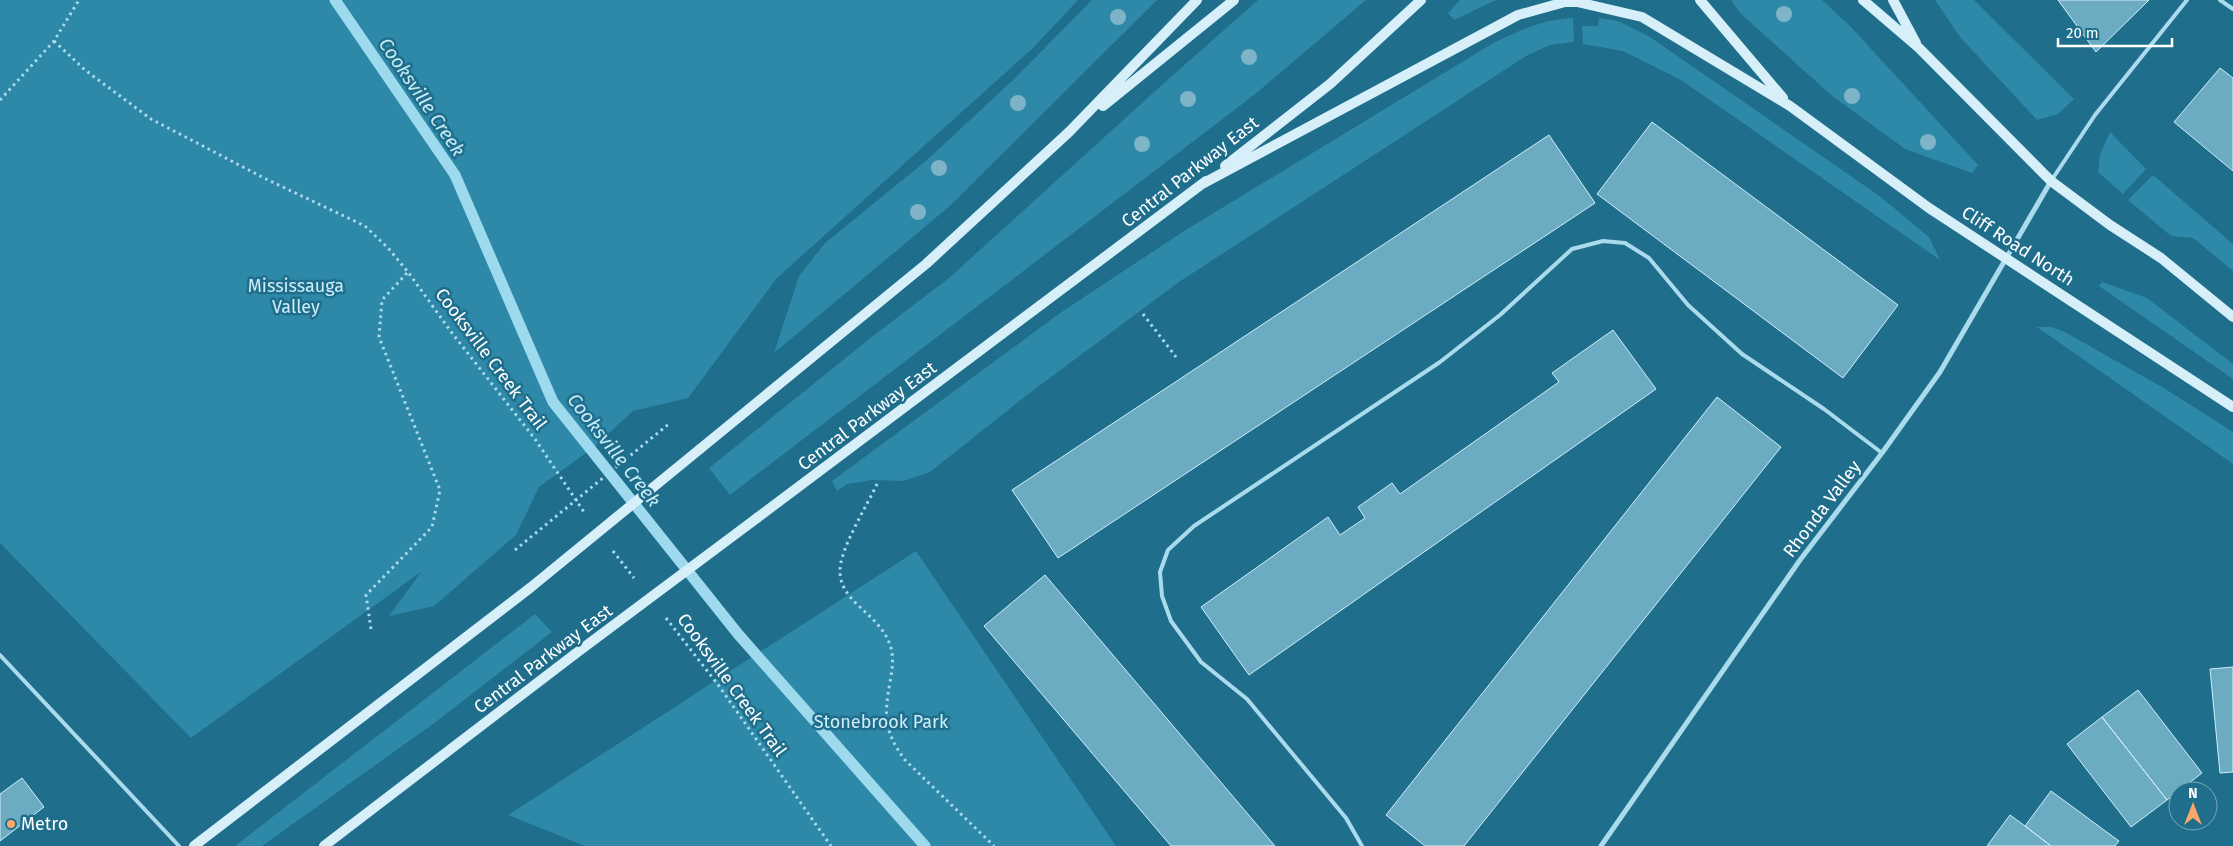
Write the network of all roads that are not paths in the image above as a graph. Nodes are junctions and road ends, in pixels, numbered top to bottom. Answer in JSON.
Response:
{"nodes":[{"id":1,"x":1197,"y":0,"type":"edge"},
{"id":2,"x":1234,"y":0,"type":"edge"},
{"id":3,"x":1421,"y":0,"type":"edge"},
{"id":4,"x":1700,"y":0,"type":"edge"},
{"id":5,"x":1863,"y":0,"type":"edge"},
{"id":6,"x":1893,"y":0,"type":"edge"},
{"id":7,"x":2187,"y":0,"type":"edge"},
{"id":8,"x":2220,"y":0,"type":"edge"},
{"id":9,"x":2233,"y":9,"type":"edge"},
{"id":10,"x":1918,"y":48,"type":"junction"},
{"id":11,"x":1790,"y":106,"type":"junction"},
{"id":12,"x":1069,"y":132,"type":"junction"},
{"id":13,"x":2051,"y":180,"type":"junction"},
{"id":14,"x":1202,"y":184,"type":"junction"},
{"id":15,"x":2006,"y":257,"type":"junction"},
{"id":16,"x":2233,"y":317,"type":"edge"},
{"id":17,"x":2233,"y":406,"type":"edge"},
{"id":18,"x":1882,"y":453,"type":"junction"},
{"id":19,"x":0,"y":655,"type":"edge"},
{"id":20,"x":180,"y":846,"type":"edge"},
{"id":21,"x":194,"y":846,"type":"edge"},
{"id":22,"x":324,"y":846,"type":"edge"},
{"id":23,"x":1362,"y":846,"type":"edge"},
{"id":24,"x":1601,"y":846,"type":"edge"}],
"edges":[{"from":1,"to":12,"type":"street"},
{"from":2,"to":12,"type":"street"},
{"from":3,"to":14,"type":"street","name":"Central Parkway East"},
{"from":4,"to":11,"type":"street"},
{"from":5,"to":10,"type":"street"},
{"from":6,"to":10,"type":"street"},
{"from":7,"to":13,"type":"lane"},
{"from":8,"to":9,"type":"lane"},
{"from":10,"to":13,"type":"street"},
{"from":11,"to":14,"type":"street"},
{"from":11,"to":15,"type":"street","name":"Cliff Road North"},
{"from":12,"to":21,"type":"street","bridge":true},
{"from":13,"to":15,"type":"street","name":"Rhonda Valley"},
{"from":13,"to":16,"type":"street"},
{"from":14,"to":22,"type":"street","name":"Central Parkway East","bridge":true},
{"from":15,"to":17,"type":"street","name":"Cliff Road North"},
{"from":15,"to":18,"type":"street","name":"Rhonda Valley"},
{"from":18,"to":23,"type":"lane"},
{"from":18,"to":24,"type":"street","name":"Rhonda Valley"},
{"from":19,"to":20,"type":"lane"}]}
